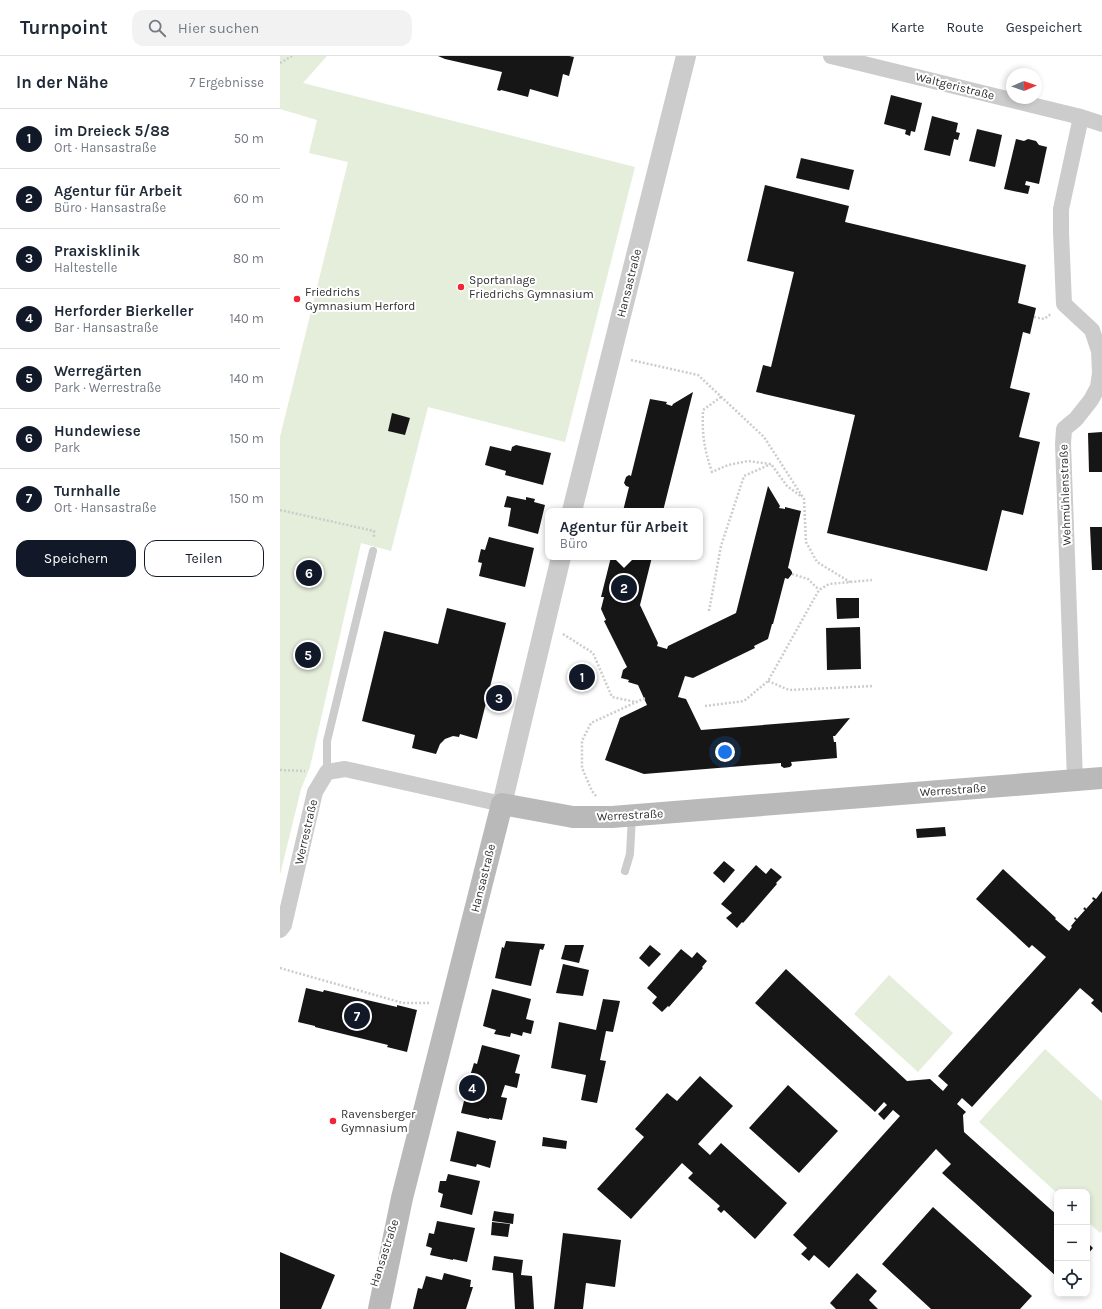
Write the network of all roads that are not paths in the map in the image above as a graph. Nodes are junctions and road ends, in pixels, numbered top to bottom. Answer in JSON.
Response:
{"nodes":[{"id":1,"x":686,"y":56,"type":"edge"},
{"id":2,"x":831,"y":56,"type":"edge"},
{"id":3,"x":1081,"y":117,"type":"junction"},
{"id":4,"x":1102,"y":124,"type":"edge"},
{"id":5,"x":573,"y":508,"type":"edge"},
{"id":6,"x":373,"y":551,"type":"road end"},
{"id":7,"x":560,"y":560,"type":"edge"},
{"id":8,"x":327,"y":772,"type":"junction"},
{"id":9,"x":1102,"y":778,"type":"edge"},
{"id":10,"x":1075,"y":780,"type":"junction"},
{"id":11,"x":502,"y":804,"type":"junction"},
{"id":12,"x":622,"y":816,"type":"junction"},
{"id":13,"x":625,"y":871,"type":"dead end"},
{"id":14,"x":280,"y":930,"type":"edge"},
{"id":15,"x":402,"y":1198,"type":"junction"},
{"id":16,"x":366,"y":1309,"type":"edge"},
{"id":17,"x":379,"y":1309,"type":"edge"}],
"edges":[{"from":1,"to":5,"type":"street","name":"Hansastraße"},
{"from":2,"to":3,"type":"street","name":"Waltgeristraße"},
{"from":3,"to":4,"type":"street","name":"Waltgeristraße"},
{"from":3,"to":10,"type":"street","name":"Wehmühlenstraße"},
{"from":6,"to":8,"type":"lane"},
{"from":7,"to":11,"type":"street","name":"Hansastraße"},
{"from":8,"to":11,"type":"street","name":"Werrestraße"},
{"from":8,"to":14,"type":"street","name":"Werrestraße"},
{"from":9,"to":10,"type":"main road","name":"Werrestraße"},
{"from":10,"to":12,"type":"main road","name":"Werrestraße"},
{"from":11,"to":12,"type":"main road","name":"Werrestraße"},
{"from":11,"to":15,"type":"main road","name":"Hansastraße"},
{"from":12,"to":13,"type":"lane"},
{"from":15,"to":16,"type":"main road","name":"Hansastraße"},
{"from":15,"to":17,"type":"main road","name":"Hansastraße"}]}
